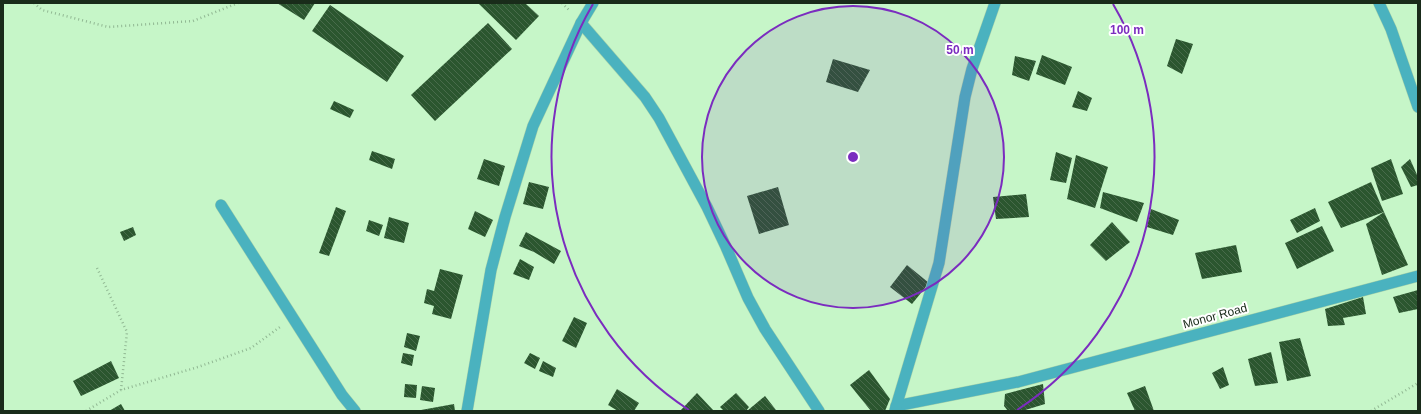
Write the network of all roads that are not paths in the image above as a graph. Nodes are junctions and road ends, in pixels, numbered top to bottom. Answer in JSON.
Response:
{"nodes":[{"id":1,"x":593,"y":3,"type":"edge"},
{"id":2,"x":995,"y":3,"type":"edge"},
{"id":3,"x":1379,"y":3,"type":"edge"},
{"id":4,"x":581,"y":23,"type":"junction"},
{"id":5,"x":1418,"y":107,"type":"edge"},
{"id":6,"x":221,"y":205,"type":"dead end"},
{"id":7,"x":1418,"y":276,"type":"edge"},
{"id":8,"x":895,"y":408,"type":"edge"},
{"id":9,"x":355,"y":411,"type":"edge"},
{"id":10,"x":467,"y":411,"type":"edge"},
{"id":11,"x":819,"y":411,"type":"edge"}],
"edges":[{"from":1,"to":4,"type":"street"},
{"from":2,"to":8,"type":"street"},
{"from":3,"to":5,"type":"street"},
{"from":4,"to":10,"type":"street"},
{"from":4,"to":11,"type":"street"},
{"from":6,"to":9,"type":"street"},
{"from":7,"to":8,"type":"street","name":"Monor Road"}]}
